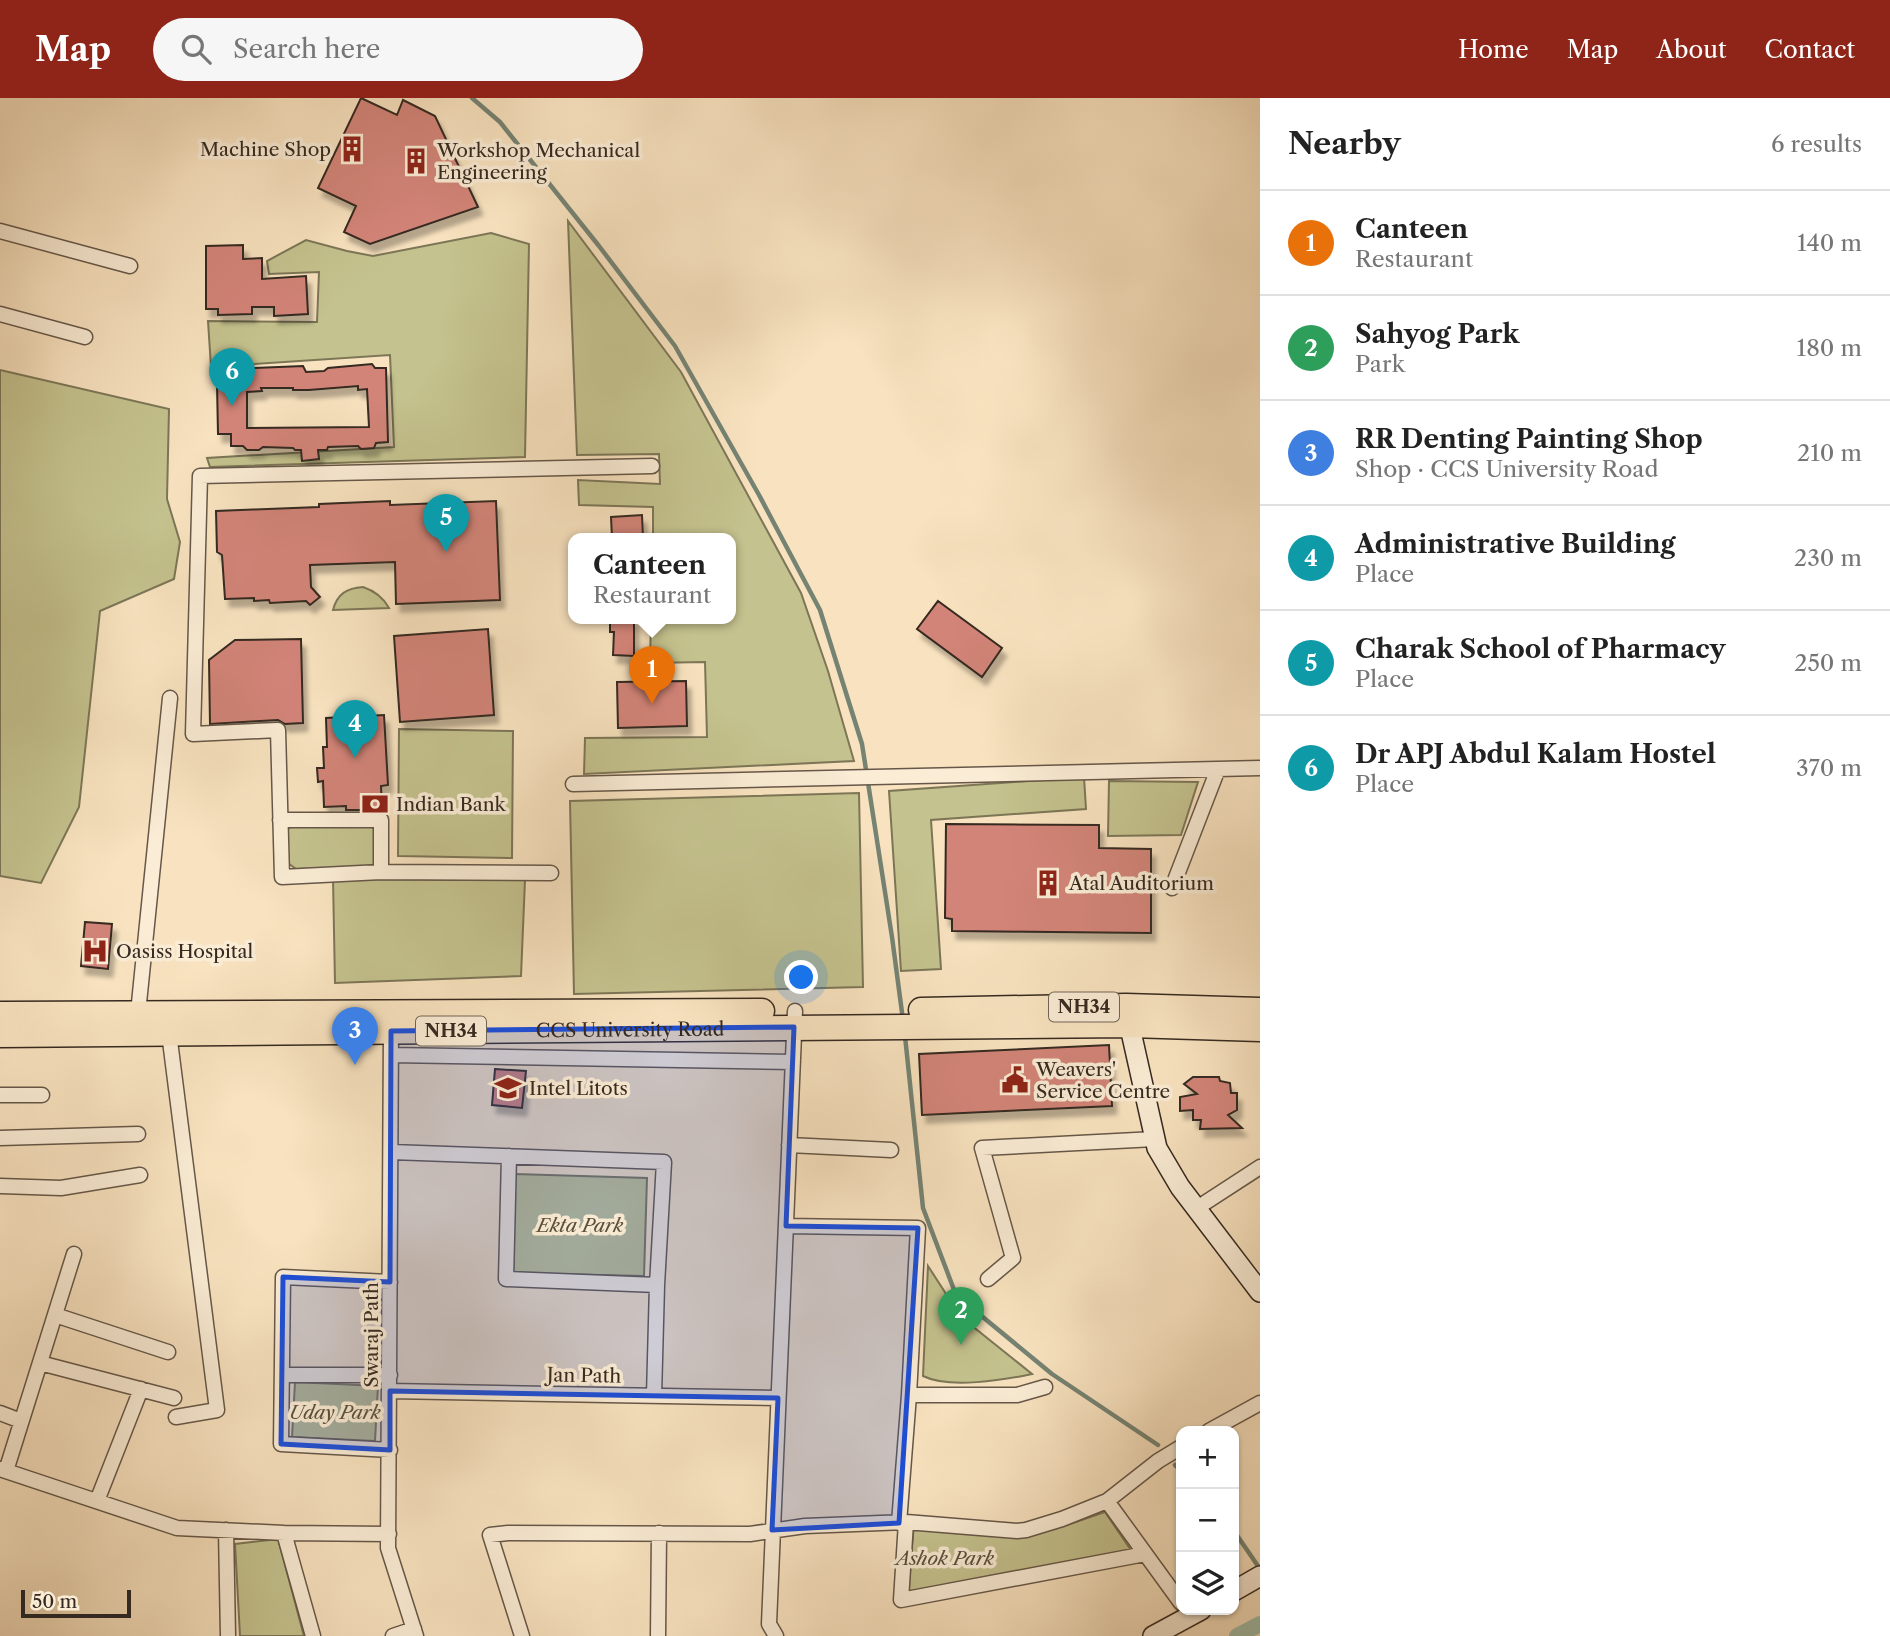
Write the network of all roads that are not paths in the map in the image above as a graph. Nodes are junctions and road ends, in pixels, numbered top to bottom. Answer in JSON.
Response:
{"nodes":[{"id":1,"x":0,"y":231,"type":"edge"},
{"id":2,"x":130,"y":266,"type":"dead end"},
{"id":3,"x":0,"y":314,"type":"edge"},
{"id":4,"x":85,"y":337,"type":"dead end"},
{"id":5,"x":652,"y":466,"type":"dead end"},
{"id":6,"x":170,"y":698,"type":"dead end"},
{"id":7,"x":1260,"y":768,"type":"edge"},
{"id":8,"x":1217,"y":769,"type":"junction"},
{"id":9,"x":573,"y":784,"type":"dead end"},
{"id":10,"x":280,"y":820,"type":"junction"},
{"id":11,"x":381,"y":872,"type":"junction"},
{"id":12,"x":551,"y":873,"type":"dead end"},
{"id":13,"x":1172,"y":888,"type":"dead end"},
{"id":14,"x":1260,"y":1010,"type":"edge"},
{"id":15,"x":138,"y":1013,"type":"junction"},
{"id":16,"x":0,"y":1014,"type":"edge"},
{"id":17,"x":1128,"y":1015,"type":"junction"},
{"id":18,"x":794,"y":1019,"type":"junction"},
{"id":19,"x":1260,"y":1029,"type":"edge"},
{"id":20,"x":169,"y":1033,"type":"junction"},
{"id":21,"x":0,"y":1035,"type":"edge"},
{"id":22,"x":391,"y":1043,"type":"junction"},
{"id":23,"x":793,"y":1062,"type":"junction"},
{"id":24,"x":0,"y":1095,"type":"edge"},
{"id":25,"x":42,"y":1095,"type":"dead end"},
{"id":26,"x":138,"y":1134,"type":"dead end"},
{"id":27,"x":0,"y":1138,"type":"edge"},
{"id":28,"x":1155,"y":1139,"type":"junction"},
{"id":29,"x":789,"y":1146,"type":"junction"},
{"id":30,"x":891,"y":1150,"type":"dead end"},
{"id":31,"x":391,"y":1152,"type":"junction"},
{"id":32,"x":509,"y":1156,"type":"junction"},
{"id":33,"x":1260,"y":1167,"type":"edge"},
{"id":34,"x":140,"y":1175,"type":"dead end"},
{"id":35,"x":0,"y":1186,"type":"edge"},
{"id":36,"x":1197,"y":1209,"type":"junction"},
{"id":37,"x":786,"y":1226,"type":"junction"},
{"id":38,"x":74,"y":1254,"type":"dead end"},
{"id":39,"x":988,"y":1279,"type":"dead end"},
{"id":40,"x":390,"y":1282,"type":"junction"},
{"id":41,"x":657,"y":1285,"type":"junction"},
{"id":42,"x":1260,"y":1292,"type":"edge"},
{"id":43,"x":55,"y":1315,"type":"junction"},
{"id":44,"x":168,"y":1352,"type":"dead end"},
{"id":45,"x":40,"y":1363,"type":"junction"},
{"id":46,"x":283,"y":1375,"type":"junction"},
{"id":47,"x":390,"y":1375,"type":"junction"},
{"id":48,"x":1045,"y":1387,"type":"dead end"},
{"id":49,"x":141,"y":1389,"type":"junction"},
{"id":50,"x":390,"y":1391,"type":"junction"},
{"id":51,"x":909,"y":1395,"type":"junction"},
{"id":52,"x":654,"y":1396,"type":"junction"},
{"id":53,"x":174,"y":1398,"type":"dead end"},
{"id":54,"x":778,"y":1398,"type":"junction"},
{"id":55,"x":1260,"y":1403,"type":"edge"},
{"id":56,"x":0,"y":1413,"type":"edge"},
{"id":57,"x":176,"y":1417,"type":"dead end"},
{"id":58,"x":22,"y":1421,"type":"junction"},
{"id":59,"x":1218,"y":1426,"type":"edge"},
{"id":60,"x":390,"y":1450,"type":"junction"},
{"id":61,"x":1176,"y":1450,"type":"edge"},
{"id":62,"x":3,"y":1470,"type":"edge"},
{"id":63,"x":97,"y":1501,"type":"junction"},
{"id":64,"x":1107,"y":1501,"type":"junction"},
{"id":65,"x":902,"y":1522,"type":"junction"},
{"id":66,"x":772,"y":1530,"type":"junction"},
{"id":67,"x":226,"y":1531,"type":"junction"},
{"id":68,"x":284,"y":1533,"type":"junction"},
{"id":69,"x":659,"y":1533,"type":"junction"},
{"id":70,"x":389,"y":1534,"type":"junction"},
{"id":71,"x":1145,"y":1554,"type":"junction"},
{"id":72,"x":1260,"y":1576,"type":"edge"},
{"id":73,"x":1239,"y":1588,"type":"edge"},
{"id":74,"x":1176,"y":1593,"type":"edge"},
{"id":75,"x":1183,"y":1615,"type":"edge"},
{"id":76,"x":415,"y":1632,"type":"edge"},
{"id":77,"x":228,"y":1636,"type":"edge"},
{"id":78,"x":313,"y":1636,"type":"edge"},
{"id":79,"x":393,"y":1636,"type":"edge"},
{"id":80,"x":522,"y":1636,"type":"edge"},
{"id":81,"x":658,"y":1636,"type":"edge"},
{"id":82,"x":776,"y":1636,"type":"edge"},
{"id":83,"x":1153,"y":1636,"type":"edge"}],
"edges":[{"from":1,"to":2,"type":"street"},
{"from":3,"to":4,"type":"street"},
{"from":5,"to":10,"type":"street"},
{"from":6,"to":15,"type":"street"},
{"from":7,"to":8,"type":"street"},
{"from":8,"to":9,"type":"street"},
{"from":8,"to":13,"type":"street"},
{"from":10,"to":11,"type":"street"},
{"from":10,"to":11,"type":"street"},
{"from":11,"to":12,"type":"street"},
{"from":14,"to":17,"type":"highway","name":"CCS University Road","number":"NH34"},
{"from":15,"to":16,"type":"highway","name":"CCS University Road","number":"NH34"},
{"from":15,"to":18,"type":"highway","name":"CCS University Road","number":"NH34"},
{"from":17,"to":18,"type":"highway","name":"CCS University Road","number":"NH34"},
{"from":17,"to":19,"type":"highway","name":"CCS University Road","number":"NH34"},
{"from":17,"to":28,"type":"street"},
{"from":18,"to":22,"type":"highway","name":"CCS University Road","number":"NH34"},
{"from":18,"to":23,"type":"street"},
{"from":20,"to":21,"type":"highway","name":"CCS University Road","number":"NH34"},
{"from":20,"to":22,"type":"highway","name":"CCS University Road","number":"NH34"},
{"from":20,"to":57,"type":"street"},
{"from":22,"to":23,"type":"street"},
{"from":22,"to":31,"type":"street","name":"Swaraj Path"},
{"from":23,"to":29,"type":"street"},
{"from":24,"to":25,"type":"street"},
{"from":26,"to":27,"type":"street"},
{"from":28,"to":36,"type":"street"},
{"from":28,"to":39,"type":"street"},
{"from":29,"to":30,"type":"street"},
{"from":29,"to":37,"type":"street"},
{"from":31,"to":32,"type":"street"},
{"from":31,"to":40,"type":"street","name":"Swaraj Path"},
{"from":32,"to":41,"type":"street"},
{"from":32,"to":41,"type":"street"},
{"from":33,"to":36,"type":"street"},
{"from":34,"to":35,"type":"street"},
{"from":36,"to":42,"type":"street"},
{"from":37,"to":51,"type":"street"},
{"from":37,"to":54,"type":"street"},
{"from":38,"to":43,"type":"street"},
{"from":40,"to":46,"type":"street"},
{"from":40,"to":47,"type":"street","name":"Swaraj Path"},
{"from":41,"to":52,"type":"street"},
{"from":43,"to":44,"type":"street"},
{"from":43,"to":45,"type":"street"},
{"from":45,"to":49,"type":"street"},
{"from":45,"to":58,"type":"street"},
{"from":46,"to":47,"type":"street"},
{"from":46,"to":60,"type":"street"},
{"from":47,"to":50,"type":"street","name":"Swaraj Path"},
{"from":48,"to":51,"type":"street"},
{"from":49,"to":53,"type":"street"},
{"from":49,"to":63,"type":"street"},
{"from":50,"to":52,"type":"street","name":"Jan Path"},
{"from":50,"to":60,"type":"street","name":"Swaraj Path"},
{"from":51,"to":65,"type":"street"},
{"from":52,"to":54,"type":"street","name":"Jan Path"},
{"from":54,"to":66,"type":"street"},
{"from":55,"to":59,"type":"street"},
{"from":56,"to":58,"type":"street"},
{"from":58,"to":62,"type":"street"},
{"from":60,"to":70,"type":"street","name":"Swaraj Path"},
{"from":61,"to":64,"type":"street"},
{"from":62,"to":63,"type":"street"},
{"from":63,"to":67,"type":"street"},
{"from":64,"to":65,"type":"street"},
{"from":64,"to":71,"type":"street"},
{"from":65,"to":66,"type":"street"},
{"from":65,"to":71,"type":"street"},
{"from":66,"to":69,"type":"street"},
{"from":66,"to":82,"type":"street"},
{"from":67,"to":68,"type":"street"},
{"from":67,"to":77,"type":"street"},
{"from":68,"to":70,"type":"street"},
{"from":68,"to":78,"type":"street"},
{"from":69,"to":80,"type":"street"},
{"from":69,"to":81,"type":"street"},
{"from":70,"to":76,"type":"street","name":"Swaraj Path"},
{"from":71,"to":74,"type":"street"},
{"from":72,"to":73,"type":"street"},
{"from":75,"to":83,"type":"street"},
{"from":76,"to":79,"type":"street"}]}
